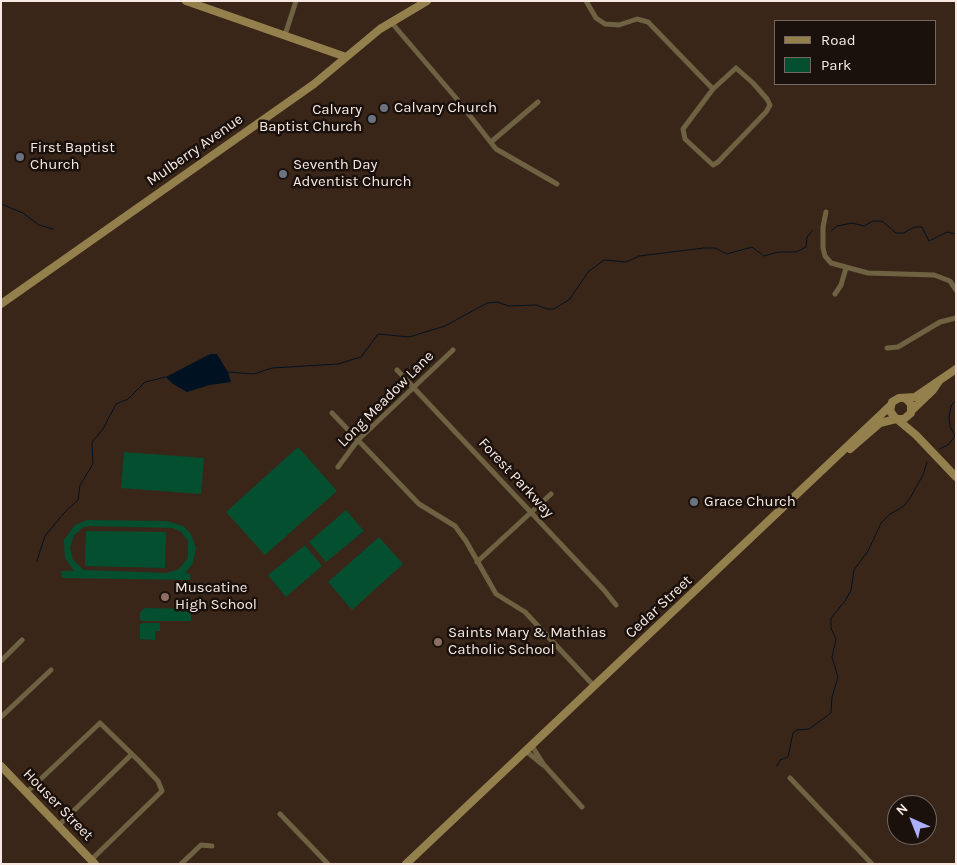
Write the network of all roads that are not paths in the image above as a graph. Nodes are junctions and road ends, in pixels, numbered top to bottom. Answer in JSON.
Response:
{"nodes":[{"id":1,"x":186,"y":1,"type":"edge"},
{"id":2,"x":296,"y":1,"type":"edge"},
{"id":3,"x":427,"y":1,"type":"edge"},
{"id":4,"x":586,"y":1,"type":"edge"},
{"id":5,"x":391,"y":22,"type":"junction"},
{"id":6,"x":284,"y":35,"type":"junction"},
{"id":7,"x":346,"y":57,"type":"junction"},
{"id":8,"x":713,"y":89,"type":"junction"},
{"id":9,"x":538,"y":102,"type":"dead end"},
{"id":10,"x":491,"y":142,"type":"junction"},
{"id":11,"x":557,"y":184,"type":"dead end"},
{"id":12,"x":826,"y":212,"type":"dead end"},
{"id":13,"x":846,"y":268,"type":"junction"},
{"id":14,"x":956,"y":290,"type":"edge"},
{"id":15,"x":835,"y":294,"type":"dead end"},
{"id":16,"x":1,"y":304,"type":"edge"},
{"id":17,"x":956,"y":318,"type":"edge"},
{"id":18,"x":886,"y":348,"type":"dead end"},
{"id":19,"x":453,"y":350,"type":"dead end"},
{"id":20,"x":956,"y":369,"type":"edge"},
{"id":21,"x":397,"y":370,"type":"dead end"},
{"id":22,"x":939,"y":381,"type":"junction"},
{"id":23,"x":414,"y":388,"type":"junction"},
{"id":24,"x":906,"y":399,"type":"junction"},
{"id":25,"x":891,"y":405,"type":"junction"},
{"id":26,"x":911,"y":412,"type":"junction"},
{"id":27,"x":332,"y":413,"type":"dead end"},
{"id":28,"x":897,"y":419,"type":"junction"},
{"id":29,"x":916,"y":435,"type":"junction"},
{"id":30,"x":358,"y":440,"type":"junction"},
{"id":31,"x":842,"y":453,"type":"junction"},
{"id":32,"x":338,"y":466,"type":"dead end"},
{"id":33,"x":956,"y":476,"type":"edge"},
{"id":34,"x":551,"y":494,"type":"dead end"},
{"id":35,"x":531,"y":512,"type":"junction"},
{"id":36,"x":477,"y":562,"type":"junction"},
{"id":37,"x":616,"y":605,"type":"dead end"},
{"id":38,"x":22,"y":640,"type":"dead end"},
{"id":39,"x":1,"y":660,"type":"edge"},
{"id":40,"x":51,"y":670,"type":"dead end"},
{"id":41,"x":595,"y":687,"type":"junction"},
{"id":42,"x":1,"y":717,"type":"edge"},
{"id":43,"x":529,"y":748,"type":"junction"},
{"id":44,"x":132,"y":754,"type":"junction"},
{"id":45,"x":1,"y":766,"type":"edge"},
{"id":46,"x":790,"y":778,"type":"dead end"},
{"id":47,"x":26,"y":792,"type":"junction"},
{"id":48,"x":582,"y":807,"type":"dead end"},
{"id":49,"x":280,"y":814,"type":"dead end"},
{"id":50,"x":58,"y":826,"type":"junction"},
{"id":51,"x":212,"y":846,"type":"dead end"},
{"id":52,"x":93,"y":862,"type":"edge"},
{"id":53,"x":181,"y":864,"type":"edge"},
{"id":54,"x":328,"y":864,"type":"edge"},
{"id":55,"x":406,"y":864,"type":"edge"},
{"id":56,"x":872,"y":864,"type":"edge"}],
"edges":[{"from":1,"to":6,"type":"main road"},
{"from":2,"to":6,"type":"street"},
{"from":3,"to":5,"type":"main road","name":"Mulberry Avenue"},
{"from":4,"to":8,"type":"street"},
{"from":5,"to":7,"type":"main road","name":"Mulberry Avenue"},
{"from":5,"to":10,"type":"street"},
{"from":6,"to":7,"type":"main road"},
{"from":7,"to":16,"type":"main road","name":"Mulberry Avenue"},
{"from":8,"to":8,"type":"street"},
{"from":9,"to":10,"type":"street"},
{"from":10,"to":11,"type":"street"},
{"from":12,"to":13,"type":"street"},
{"from":13,"to":14,"type":"street"},
{"from":13,"to":15,"type":"street"},
{"from":17,"to":18,"type":"street"},
{"from":19,"to":23,"type":"street","name":"Long Meadow Lane"},
{"from":20,"to":22,"type":"main road"},
{"from":21,"to":23,"type":"street","name":"Forest Parkway"},
{"from":22,"to":24,"type":"main road"},
{"from":22,"to":26,"type":"main road"},
{"from":23,"to":30,"type":"street","name":"Long Meadow Lane"},
{"from":23,"to":35,"type":"street","name":"Forest Parkway"},
{"from":24,"to":25,"type":"main road"},
{"from":24,"to":26,"type":"main road"},
{"from":25,"to":28,"type":"main road"},
{"from":25,"to":31,"type":"main road","name":"Cedar Street"},
{"from":26,"to":28,"type":"main road"},
{"from":26,"to":29,"type":"main road"},
{"from":27,"to":30,"type":"street"},
{"from":28,"to":29,"type":"main road"},
{"from":28,"to":31,"type":"main road","name":"Cedar Street"},
{"from":29,"to":33,"type":"main road"},
{"from":30,"to":32,"type":"street","name":"Long Meadow Lane"},
{"from":30,"to":36,"type":"street"},
{"from":31,"to":41,"type":"main road","name":"Cedar Street"},
{"from":34,"to":35,"type":"street"},
{"from":35,"to":36,"type":"street"},
{"from":35,"to":37,"type":"street","name":"Forest Parkway"},
{"from":36,"to":41,"type":"street"},
{"from":38,"to":39,"type":"street"},
{"from":40,"to":42,"type":"street"},
{"from":41,"to":43,"type":"main road","name":"Cedar Street"},
{"from":43,"to":48,"type":"street"},
{"from":43,"to":55,"type":"main road","name":"Cedar Street"},
{"from":44,"to":47,"type":"street"},
{"from":44,"to":50,"type":"street"},
{"from":44,"to":52,"type":"street"},
{"from":45,"to":47,"type":"main road","name":"Houser Street"},
{"from":46,"to":56,"type":"street"},
{"from":47,"to":50,"type":"main road","name":"Houser Street"},
{"from":49,"to":54,"type":"street"},
{"from":50,"to":52,"type":"main road","name":"Houser Street"},
{"from":51,"to":53,"type":"street"}]}
